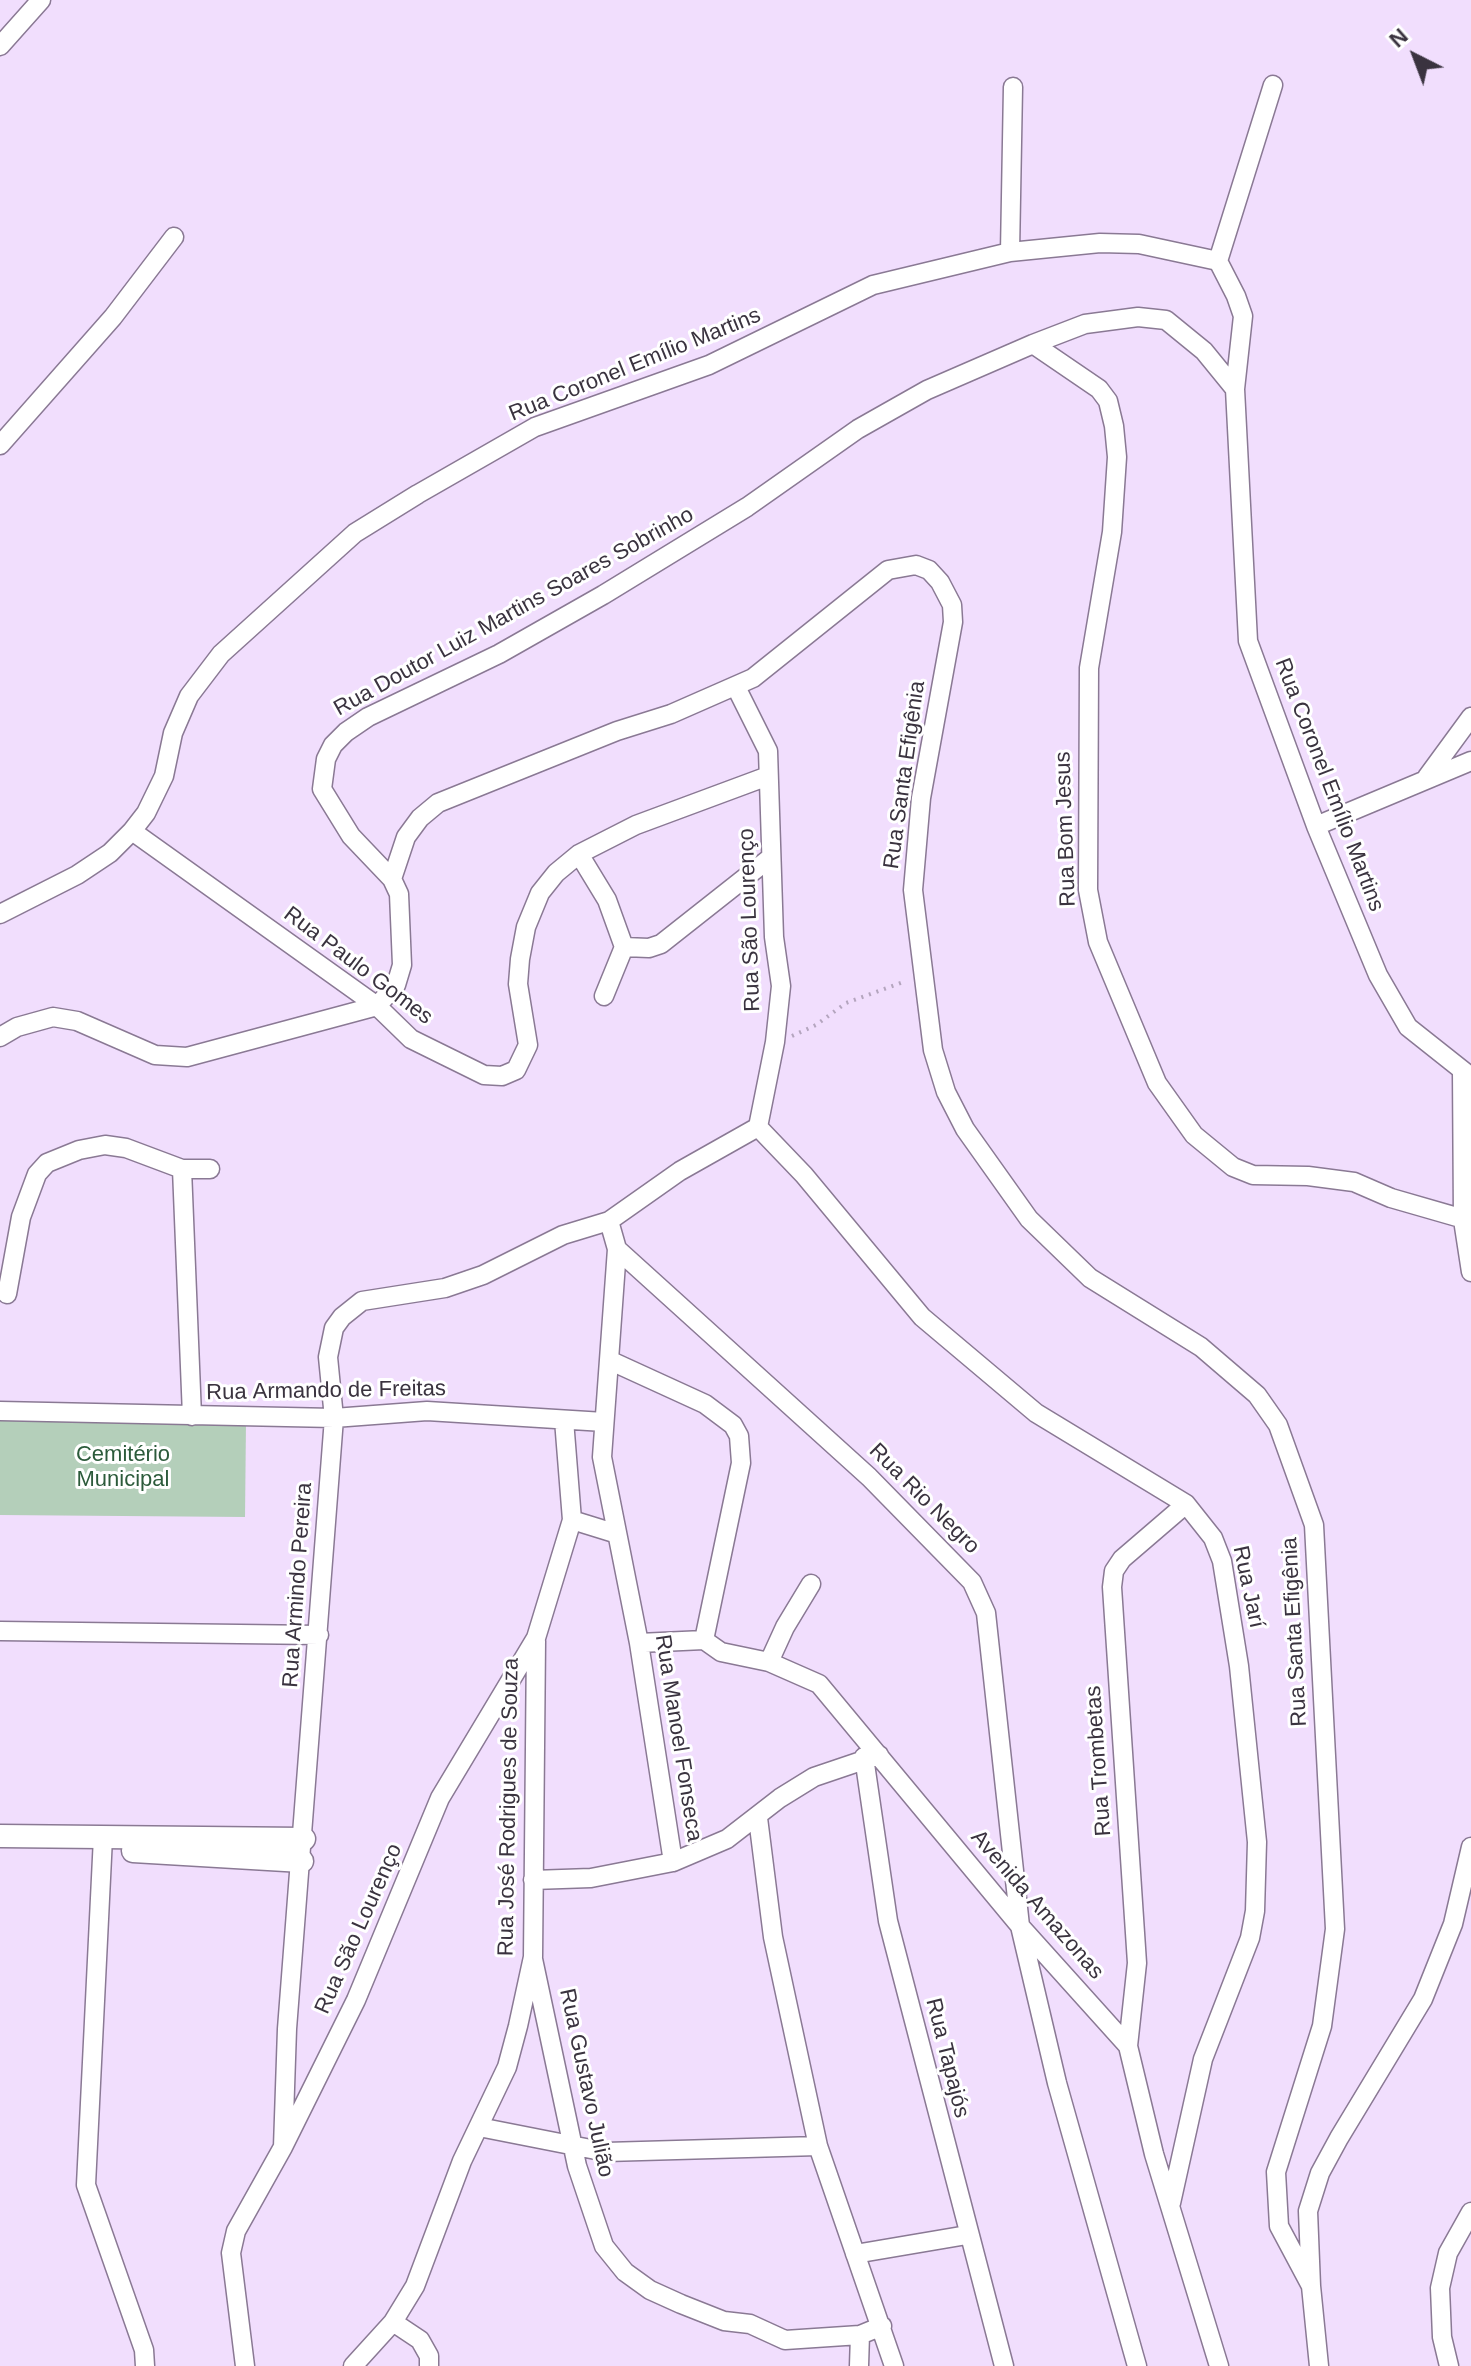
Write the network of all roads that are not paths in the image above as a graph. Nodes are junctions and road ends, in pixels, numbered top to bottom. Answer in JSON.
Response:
{"nodes":[{"id":1,"x":41,"y":0,"type":"edge"},
{"id":2,"x":0,"y":46,"type":"edge"},
{"id":3,"x":1273,"y":85,"type":"dead end"},
{"id":4,"x":1013,"y":87,"type":"dead end"},
{"id":5,"x":174,"y":237,"type":"dead end"},
{"id":6,"x":1010,"y":252,"type":"junction"},
{"id":7,"x":1218,"y":261,"type":"junction"},
{"id":8,"x":1033,"y":344,"type":"junction"},
{"id":9,"x":1235,"y":389,"type":"junction"},
{"id":10,"x":0,"y":445,"type":"edge"},
{"id":11,"x":736,"y":687,"type":"junction"},
{"id":12,"x":1471,"y":717,"type":"edge"},
{"id":13,"x":1471,"y":761,"type":"edge"},
{"id":14,"x":768,"y":776,"type":"junction"},
{"id":15,"x":1427,"y":777,"type":"junction"},
{"id":16,"x":1316,"y":826,"type":"junction"},
{"id":17,"x":132,"y":831,"type":"junction"},
{"id":18,"x":579,"y":854,"type":"junction"},
{"id":19,"x":770,"y":858,"type":"junction"},
{"id":20,"x":392,"y":879,"type":"junction"},
{"id":21,"x":0,"y":914,"type":"edge"},
{"id":22,"x":624,"y":947,"type":"junction"},
{"id":23,"x":604,"y":996,"type":"dead end"},
{"id":24,"x":377,"y":1006,"type":"junction"},
{"id":25,"x":0,"y":1037,"type":"edge"},
{"id":26,"x":1467,"y":1074,"type":"edge"},
{"id":27,"x":758,"y":1127,"type":"junction"},
{"id":28,"x":182,"y":1169,"type":"junction"},
{"id":29,"x":210,"y":1169,"type":"dead end"},
{"id":30,"x":609,"y":1221,"type":"junction"},
{"id":31,"x":1467,"y":1221,"type":"edge"},
{"id":32,"x":617,"y":1249,"type":"junction"},
{"id":33,"x":1471,"y":1272,"type":"edge"},
{"id":34,"x":7,"y":1294,"type":"dead end"},
{"id":35,"x":611,"y":1361,"type":"junction"},
{"id":36,"x":0,"y":1411,"type":"edge"},
{"id":37,"x":192,"y":1416,"type":"junction"},
{"id":38,"x":334,"y":1418,"type":"junction"},
{"id":39,"x":564,"y":1420,"type":"junction"},
{"id":40,"x":604,"y":1422,"type":"junction"},
{"id":41,"x":1186,"y":1504,"type":"junction"},
{"id":42,"x":572,"y":1520,"type":"junction"},
{"id":43,"x":614,"y":1533,"type":"junction"},
{"id":44,"x":811,"y":1584,"type":"dead end"},
{"id":45,"x":0,"y":1631,"type":"edge"},
{"id":46,"x":319,"y":1635,"type":"junction"},
{"id":47,"x":536,"y":1638,"type":"junction"},
{"id":48,"x":704,"y":1640,"type":"junction"},
{"id":49,"x":639,"y":1643,"type":"junction"},
{"id":50,"x":769,"y":1662,"type":"junction"},
{"id":51,"x":872,"y":1756,"type":"junction"},
{"id":52,"x":758,"y":1818,"type":"junction"},
{"id":53,"x":0,"y":1836,"type":"edge"},
{"id":54,"x":102,"y":1843,"type":"junction"},
{"id":55,"x":0,"y":1846,"type":"edge"},
{"id":56,"x":1471,"y":1847,"type":"edge"},
{"id":57,"x":303,"y":1850,"type":"junction"},
{"id":58,"x":673,"y":1862,"type":"junction"},
{"id":59,"x":533,"y":1880,"type":"junction"},
{"id":60,"x":1020,"y":1926,"type":"junction"},
{"id":61,"x":533,"y":1957,"type":"junction"},
{"id":62,"x":1128,"y":2046,"type":"junction"},
{"id":63,"x":479,"y":2127,"type":"junction"},
{"id":64,"x":571,"y":2146,"type":"junction"},
{"id":65,"x":818,"y":2146,"type":"junction"},
{"id":66,"x":283,"y":2147,"type":"junction"},
{"id":67,"x":1171,"y":2203,"type":"junction"},
{"id":68,"x":1471,"y":2212,"type":"edge"},
{"id":69,"x":967,"y":2235,"type":"junction"},
{"id":70,"x":855,"y":2254,"type":"junction"},
{"id":71,"x":1311,"y":2286,"type":"junction"},
{"id":72,"x":393,"y":2322,"type":"junction"},
{"id":73,"x":882,"y":2326,"type":"junction"},
{"id":74,"x":860,"y":2335,"type":"junction"},
{"id":75,"x":145,"y":2366,"type":"edge"},
{"id":76,"x":245,"y":2366,"type":"edge"},
{"id":77,"x":353,"y":2366,"type":"edge"},
{"id":78,"x":429,"y":2366,"type":"edge"},
{"id":79,"x":859,"y":2366,"type":"edge"},
{"id":80,"x":894,"y":2366,"type":"edge"},
{"id":81,"x":1004,"y":2366,"type":"edge"},
{"id":82,"x":1137,"y":2366,"type":"edge"},
{"id":83,"x":1219,"y":2366,"type":"edge"},
{"id":84,"x":1319,"y":2366,"type":"edge"},
{"id":85,"x":1449,"y":2366,"type":"edge"}],
"edges":[{"from":1,"to":2,"type":"street"},
{"from":3,"to":7,"type":"street"},
{"from":4,"to":6,"type":"street"},
{"from":5,"to":10,"type":"street"},
{"from":6,"to":7,"type":"street","name":"Rua Coronel Emílio Martins"},
{"from":6,"to":17,"type":"street","name":"Rua Coronel Emílio Martins"},
{"from":7,"to":9,"type":"street","name":"Rua Coronel Emílio Martins"},
{"from":8,"to":9,"type":"street","name":"Rua Doutor Luiz Martins Soares Sobrinho"},
{"from":8,"to":20,"type":"street","name":"Rua Doutor Luiz Martins Soares Sobrinho"},
{"from":8,"to":31,"type":"street","name":"Rua Bom Jesus"},
{"from":9,"to":16,"type":"street","name":"Rua Coronel Emílio Martins"},
{"from":11,"to":14,"type":"street","name":"Rua São Lourenço"},
{"from":11,"to":20,"type":"street","name":"Rua Santa Efigênia"},
{"from":11,"to":71,"type":"street","name":"Rua Santa Efigênia"},
{"from":12,"to":15,"type":"street"},
{"from":13,"to":15,"type":"street"},
{"from":14,"to":18,"type":"street","name":"Rua Paulo Gomes"},
{"from":14,"to":19,"type":"street","name":"Rua São Lourenço"},
{"from":15,"to":16,"type":"street"},
{"from":16,"to":26,"type":"street","name":"Rua Coronel Emílio Martins"},
{"from":17,"to":21,"type":"street","name":"Rua Coronel Emílio Martins"},
{"from":17,"to":24,"type":"street","name":"Rua Paulo Gomes"},
{"from":18,"to":22,"type":"street"},
{"from":18,"to":24,"type":"street","name":"Rua Paulo Gomes"},
{"from":19,"to":22,"type":"street"},
{"from":19,"to":27,"type":"street","name":"Rua São Lourenço"},
{"from":20,"to":24,"type":"street"},
{"from":22,"to":23,"type":"street"},
{"from":24,"to":25,"type":"street"},
{"from":26,"to":31,"type":"street"},
{"from":27,"to":30,"type":"street"},
{"from":27,"to":41,"type":"street","name":"Rua Jarí"},
{"from":28,"to":29,"type":"street"},
{"from":28,"to":34,"type":"street"},
{"from":28,"to":37,"type":"street"},
{"from":30,"to":32,"type":"street"},
{"from":30,"to":38,"type":"street","name":"Rua Armindo Pereira"},
{"from":31,"to":33,"type":"street"},
{"from":32,"to":35,"type":"street"},
{"from":32,"to":60,"type":"street","name":"Rua Rio Negro"},
{"from":35,"to":40,"type":"street"},
{"from":35,"to":48,"type":"street"},
{"from":36,"to":37,"type":"street","name":"Rua Armando de Freitas"},
{"from":37,"to":38,"type":"street","name":"Rua Armando de Freitas"},
{"from":38,"to":39,"type":"street","name":"Rua Armando de Freitas"},
{"from":38,"to":46,"type":"street","name":"Rua Armindo Pereira"},
{"from":39,"to":40,"type":"street","name":"Rua Armando de Freitas"},
{"from":39,"to":42,"type":"street"},
{"from":40,"to":43,"type":"street","name":"Rua Manoel Fonseca"},
{"from":41,"to":62,"type":"street","name":"Rua Trombetas"},
{"from":41,"to":67,"type":"street","name":"Rua Jarí"},
{"from":42,"to":43,"type":"street"},
{"from":42,"to":47,"type":"street","name":"Rua São Lourenço"},
{"from":43,"to":49,"type":"street","name":"Rua Manoel Fonseca"},
{"from":44,"to":50,"type":"street"},
{"from":45,"to":46,"type":"street"},
{"from":46,"to":57,"type":"street","name":"Rua Armindo Pereira"},
{"from":47,"to":59,"type":"street","name":"Rua José Rodrigues de Souza"},
{"from":47,"to":66,"type":"street","name":"Rua São Lourenço"},
{"from":48,"to":49,"type":"street","name":"Avenida Amazonas"},
{"from":48,"to":50,"type":"street","name":"Avenida Amazonas"},
{"from":49,"to":58,"type":"street","name":"Rua Manoel Fonseca"},
{"from":50,"to":51,"type":"street","name":"Avenida Amazonas"},
{"from":51,"to":52,"type":"street","name":"Rua Manoel Fonseca"},
{"from":51,"to":60,"type":"street","name":"Avenida Amazonas"},
{"from":51,"to":69,"type":"street","name":"Rua Tapajós"},
{"from":52,"to":58,"type":"street","name":"Rua Manoel Fonseca"},
{"from":52,"to":65,"type":"street"},
{"from":53,"to":54,"type":"street"},
{"from":54,"to":55,"type":"street"},
{"from":54,"to":57,"type":"street"},
{"from":54,"to":75,"type":"street"},
{"from":56,"to":71,"type":"street"},
{"from":57,"to":66,"type":"street","name":"Rua Armindo Pereira"},
{"from":58,"to":59,"type":"street"},
{"from":59,"to":61,"type":"street","name":"Rua José Rodrigues de Souza"},
{"from":60,"to":62,"type":"street","name":"Avenida Amazonas"},
{"from":60,"to":82,"type":"street","name":"Rua Rio Negro"},
{"from":61,"to":63,"type":"street","name":"Rua José Rodrigues de Souza"},
{"from":61,"to":64,"type":"street","name":"Rua Gustavo Julião"},
{"from":62,"to":67,"type":"street","name":"Avenida Amazonas"},
{"from":63,"to":64,"type":"street"},
{"from":63,"to":72,"type":"street","name":"Rua José Rodrigues de Souza"},
{"from":64,"to":65,"type":"street"},
{"from":64,"to":74,"type":"street","name":"Rua Gustavo Julião"},
{"from":65,"to":70,"type":"street"},
{"from":66,"to":76,"type":"street","name":"Rua São Lourenço"},
{"from":67,"to":83,"type":"street","name":"Avenida Amazonas"},
{"from":68,"to":85,"type":"street"},
{"from":69,"to":70,"type":"street"},
{"from":69,"to":81,"type":"street","name":"Rua Tapajós"},
{"from":70,"to":73,"type":"street"},
{"from":71,"to":84,"type":"street"},
{"from":72,"to":77,"type":"street","name":"Rua José Rodrigues de Souza"},
{"from":72,"to":78,"type":"street"},
{"from":73,"to":74,"type":"street","name":"Rua Gustavo Julião"},
{"from":73,"to":80,"type":"street"},
{"from":74,"to":79,"type":"street"}]}
